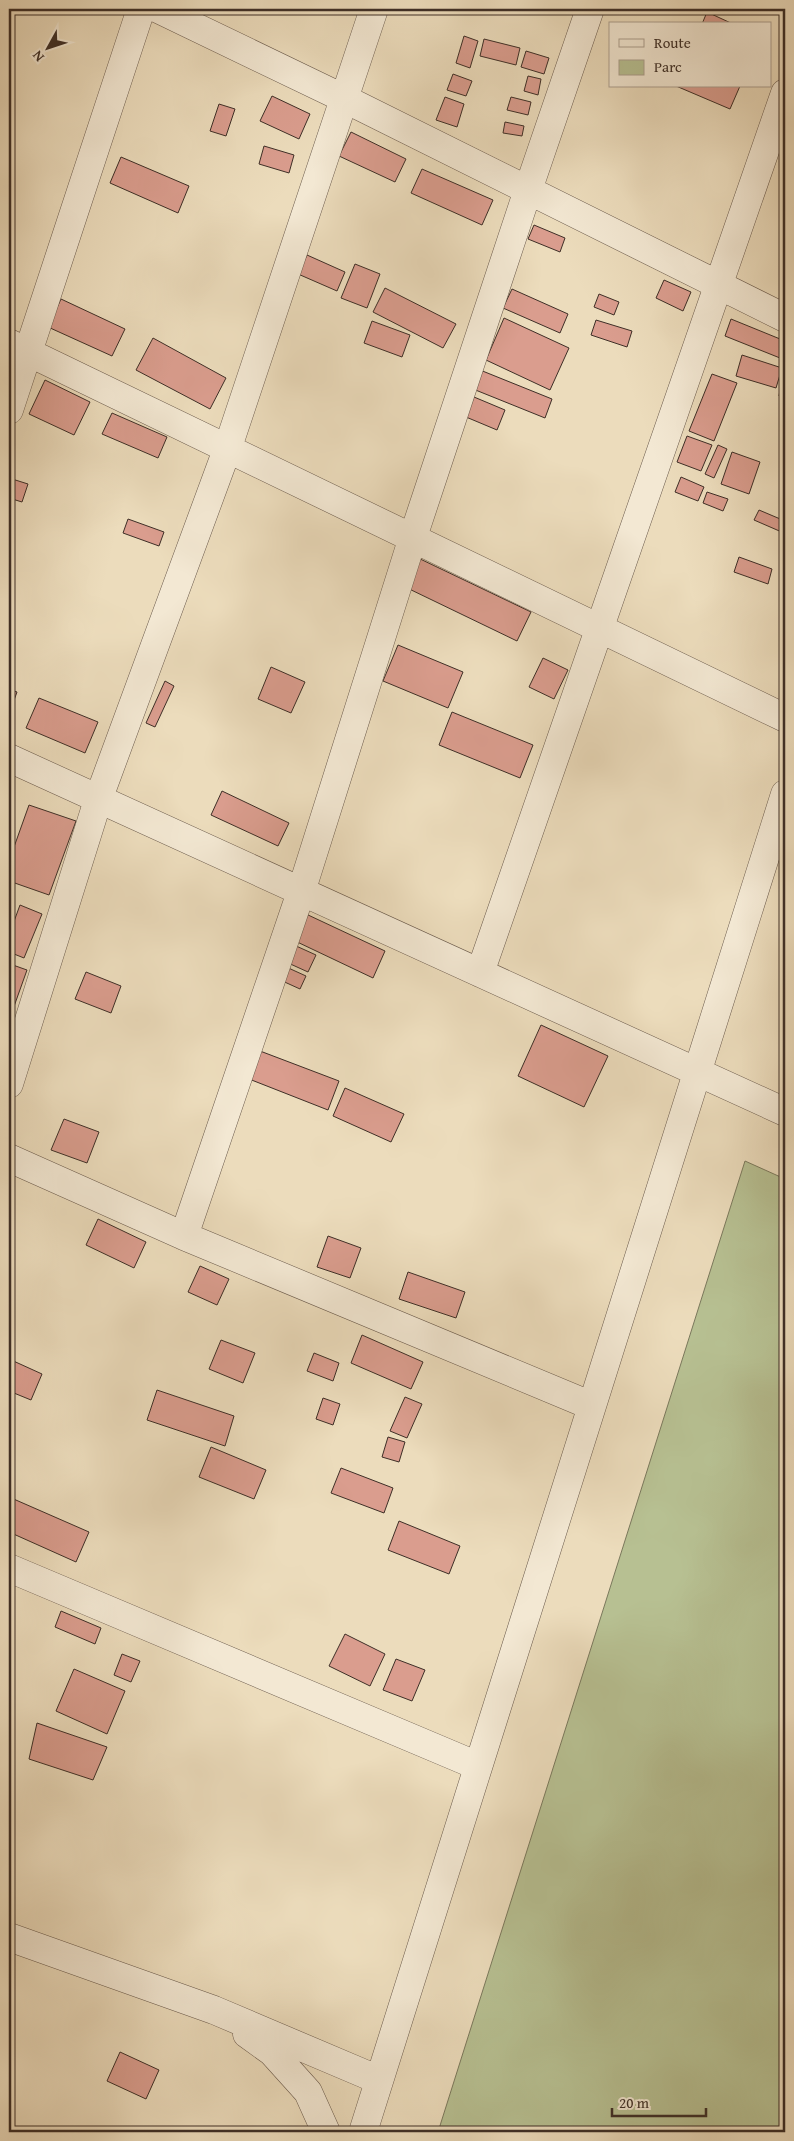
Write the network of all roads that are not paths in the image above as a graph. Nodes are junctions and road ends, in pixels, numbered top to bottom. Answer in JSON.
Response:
{"nodes":[{"id":1,"x":141,"y":9,"type":"edge"},
{"id":2,"x":158,"y":9,"type":"edge"},
{"id":3,"x":374,"y":9,"type":"edge"},
{"id":4,"x":590,"y":9,"type":"edge"},
{"id":5,"x":785,"y":93,"type":"edge"},
{"id":6,"x":343,"y":98,"type":"junction"},
{"id":7,"x":528,"y":190,"type":"junction"},
{"id":8,"x":718,"y":285,"type":"junction"},
{"id":9,"x":785,"y":318,"type":"edge"},
{"id":10,"x":19,"y":348,"type":"edge"},
{"id":11,"x":9,"y":410,"type":"edge"},
{"id":12,"x":228,"y":447,"type":"junction"},
{"id":13,"x":413,"y":537,"type":"junction"},
{"id":14,"x":599,"y":629,"type":"junction"},
{"id":15,"x":785,"y":718,"type":"edge"},
{"id":16,"x":9,"y":758,"type":"edge"},
{"id":17,"x":785,"y":794,"type":"edge"},
{"id":18,"x":98,"y":800,"type":"junction"},
{"id":19,"x":300,"y":892,"type":"junction"},
{"id":20,"x":480,"y":973,"type":"junction"},
{"id":21,"x":697,"y":1072,"type":"junction"},
{"id":22,"x":9,"y":1084,"type":"edge"},
{"id":23,"x":785,"y":1112,"type":"edge"},
{"id":24,"x":9,"y":1158,"type":"edge"},
{"id":25,"x":184,"y":1236,"type":"junction"},
{"id":26,"x":592,"y":1406,"type":"junction"},
{"id":27,"x":9,"y":1568,"type":"edge"},
{"id":28,"x":478,"y":1766,"type":"junction"},
{"id":29,"x":9,"y":1937,"type":"edge"},
{"id":30,"x":214,"y":2010,"type":"junction"},
{"id":31,"x":379,"y":2080,"type":"junction"},
{"id":32,"x":326,"y":2132,"type":"edge"},
{"id":33,"x":363,"y":2132,"type":"edge"}],
"edges":[{"from":1,"to":10,"type":"street"},
{"from":2,"to":6,"type":"street"},
{"from":3,"to":6,"type":"street"},
{"from":4,"to":7,"type":"street"},
{"from":5,"to":8,"type":"street"},
{"from":6,"to":7,"type":"street"},
{"from":6,"to":12,"type":"street"},
{"from":7,"to":8,"type":"street"},
{"from":7,"to":13,"type":"street"},
{"from":8,"to":9,"type":"street"},
{"from":8,"to":14,"type":"street"},
{"from":10,"to":11,"type":"street"},
{"from":10,"to":12,"type":"street"},
{"from":12,"to":13,"type":"street"},
{"from":12,"to":18,"type":"street"},
{"from":13,"to":14,"type":"street"},
{"from":13,"to":19,"type":"street"},
{"from":14,"to":15,"type":"street"},
{"from":14,"to":20,"type":"street"},
{"from":16,"to":18,"type":"street"},
{"from":17,"to":21,"type":"street"},
{"from":18,"to":19,"type":"street"},
{"from":18,"to":22,"type":"street"},
{"from":19,"to":20,"type":"street"},
{"from":19,"to":25,"type":"street"},
{"from":20,"to":21,"type":"street"},
{"from":21,"to":23,"type":"street"},
{"from":21,"to":26,"type":"street"},
{"from":24,"to":25,"type":"street"},
{"from":25,"to":26,"type":"street"},
{"from":26,"to":28,"type":"street"},
{"from":27,"to":28,"type":"street"},
{"from":28,"to":31,"type":"street"},
{"from":29,"to":30,"type":"street"},
{"from":30,"to":31,"type":"street"},
{"from":30,"to":32,"type":"street"},
{"from":31,"to":33,"type":"street"}]}
